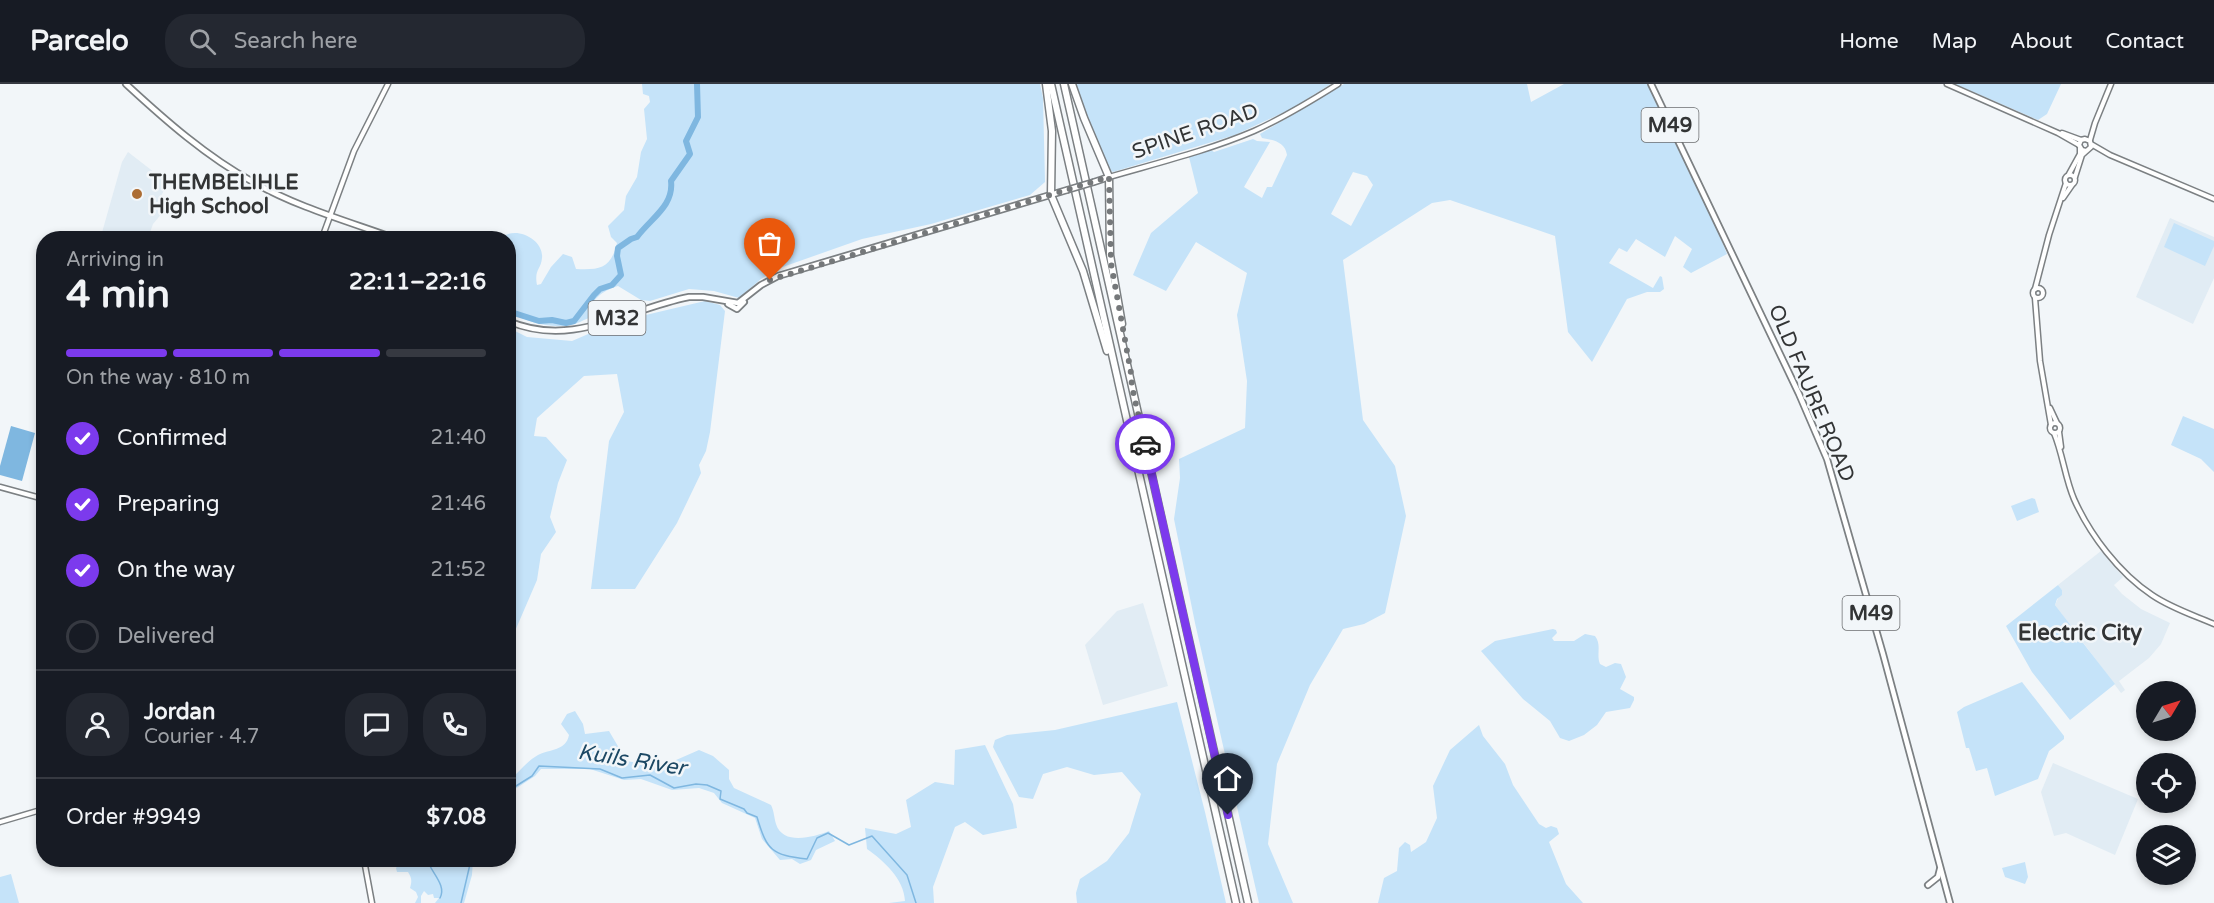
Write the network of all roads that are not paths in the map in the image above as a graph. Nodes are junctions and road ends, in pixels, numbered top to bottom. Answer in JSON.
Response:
{"nodes":[{"id":1,"x":125,"y":84,"type":"edge"},
{"id":2,"x":388,"y":84,"type":"edge"},
{"id":3,"x":1046,"y":84,"type":"edge"},
{"id":4,"x":1051,"y":84,"type":"edge"},
{"id":5,"x":1064,"y":84,"type":"edge"},
{"id":6,"x":1072,"y":84,"type":"edge"},
{"id":7,"x":1338,"y":84,"type":"edge"},
{"id":8,"x":1651,"y":84,"type":"edge"},
{"id":9,"x":1947,"y":84,"type":"edge"},
{"id":10,"x":2111,"y":84,"type":"edge"},
{"id":11,"x":2094,"y":123,"type":"junction"},
{"id":12,"x":2081,"y":143,"type":"junction"},
{"id":13,"x":2091,"y":143,"type":"junction"},
{"id":14,"x":2087,"y":150,"type":"junction"},
{"id":15,"x":2110,"y":155,"type":"junction"},
{"id":16,"x":2069,"y":175,"type":"junction"},
{"id":17,"x":1109,"y":177,"type":"junction"},
{"id":18,"x":2075,"y":177,"type":"junction"},
{"id":19,"x":2069,"y":184,"type":"junction"},
{"id":20,"x":1051,"y":195,"type":"junction"},
{"id":21,"x":2214,"y":200,"type":"edge"},
{"id":22,"x":332,"y":216,"type":"junction"},
{"id":23,"x":325,"y":231,"type":"edge"},
{"id":24,"x":374,"y":231,"type":"edge"},
{"id":25,"x":2041,"y":270,"type":"junction"},
{"id":26,"x":2035,"y":289,"type":"junction"},
{"id":27,"x":2041,"y":289,"type":"junction"},
{"id":28,"x":2038,"y":298,"type":"junction"},
{"id":29,"x":516,"y":324,"type":"edge"},
{"id":30,"x":1118,"y":380,"type":"junction"},
{"id":31,"x":1132,"y":387,"type":"junction"},
{"id":32,"x":2049,"y":405,"type":"junction"},
{"id":33,"x":2057,"y":424,"type":"junction"},
{"id":34,"x":2051,"y":425,"type":"junction"},
{"id":35,"x":2059,"y":432,"type":"junction"},
{"id":36,"x":2054,"y":434,"type":"junction"},
{"id":37,"x":2061,"y":453,"type":"junction"},
{"id":38,"x":0,"y":487,"type":"edge"},
{"id":39,"x":36,"y":497,"type":"edge"},
{"id":40,"x":2214,"y":624,"type":"edge"},
{"id":41,"x":36,"y":811,"type":"edge"},
{"id":42,"x":0,"y":822,"type":"edge"},
{"id":43,"x":1940,"y":866,"type":"junction"},
{"id":44,"x":365,"y":867,"type":"edge"},
{"id":45,"x":1928,"y":885,"type":"dead end"},
{"id":46,"x":372,"y":903,"type":"edge"},
{"id":47,"x":1236,"y":903,"type":"edge"},
{"id":48,"x":1248,"y":903,"type":"edge"},
{"id":49,"x":1950,"y":903,"type":"edge"}],
"edges":[{"from":1,"to":22,"type":"main road"},
{"from":2,"to":22,"type":"street"},
{"from":3,"to":20,"type":"highway"},
{"from":4,"to":30,"type":"highway"},
{"from":5,"to":31,"type":"highway"},
{"from":6,"to":17,"type":"highway"},
{"from":7,"to":17,"type":"street","name":"SPINE ROAD","number":"M32"},
{"from":8,"to":43,"type":"main road","name":"OLD FAURE ROAD","number":"M49"},
{"from":9,"to":12,"type":"street"},
{"from":10,"to":11,"type":"street"},
{"from":11,"to":12,"type":"street"},
{"from":11,"to":13,"type":"street"},
{"from":12,"to":13,"type":"street"},
{"from":12,"to":14,"type":"street"},
{"from":12,"to":16,"type":"street"},
{"from":13,"to":14,"type":"street"},
{"from":13,"to":15,"type":"street"},
{"from":14,"to":15,"type":"street"},
{"from":14,"to":18,"type":"street"},
{"from":15,"to":21,"type":"street"},
{"from":16,"to":18,"type":"street"},
{"from":16,"to":19,"type":"street"},
{"from":17,"to":20,"type":"main road","name":"SPINE ROAD","number":"M32","bridge":true},
{"from":17,"to":31,"type":"highway"},
{"from":18,"to":19,"type":"street"},
{"from":19,"to":25,"type":"street"},
{"from":20,"to":29,"type":"main road","name":"SPINE ROAD","number":"M32"},
{"from":20,"to":30,"type":"highway"},
{"from":22,"to":23,"type":"street"},
{"from":22,"to":24,"type":"main road"},
{"from":25,"to":26,"type":"street"},
{"from":25,"to":27,"type":"street"},
{"from":26,"to":27,"type":"street"},
{"from":26,"to":28,"type":"street"},
{"from":27,"to":28,"type":"street"},
{"from":28,"to":32,"type":"street"},
{"from":30,"to":47,"type":"highway"},
{"from":31,"to":48,"type":"highway"},
{"from":32,"to":33,"type":"street"},
{"from":32,"to":34,"type":"street"},
{"from":33,"to":34,"type":"street"},
{"from":33,"to":35,"type":"street"},
{"from":34,"to":36,"type":"street"},
{"from":35,"to":36,"type":"street"},
{"from":35,"to":37,"type":"street"},
{"from":36,"to":37,"type":"street"},
{"from":37,"to":40,"type":"street"},
{"from":38,"to":39,"type":"street"},
{"from":41,"to":42,"type":"street"},
{"from":43,"to":45,"type":"main road"},
{"from":43,"to":49,"type":"main road","name":"OLD FAURE ROAD","number":"M49"},
{"from":44,"to":46,"type":"street"}]}
